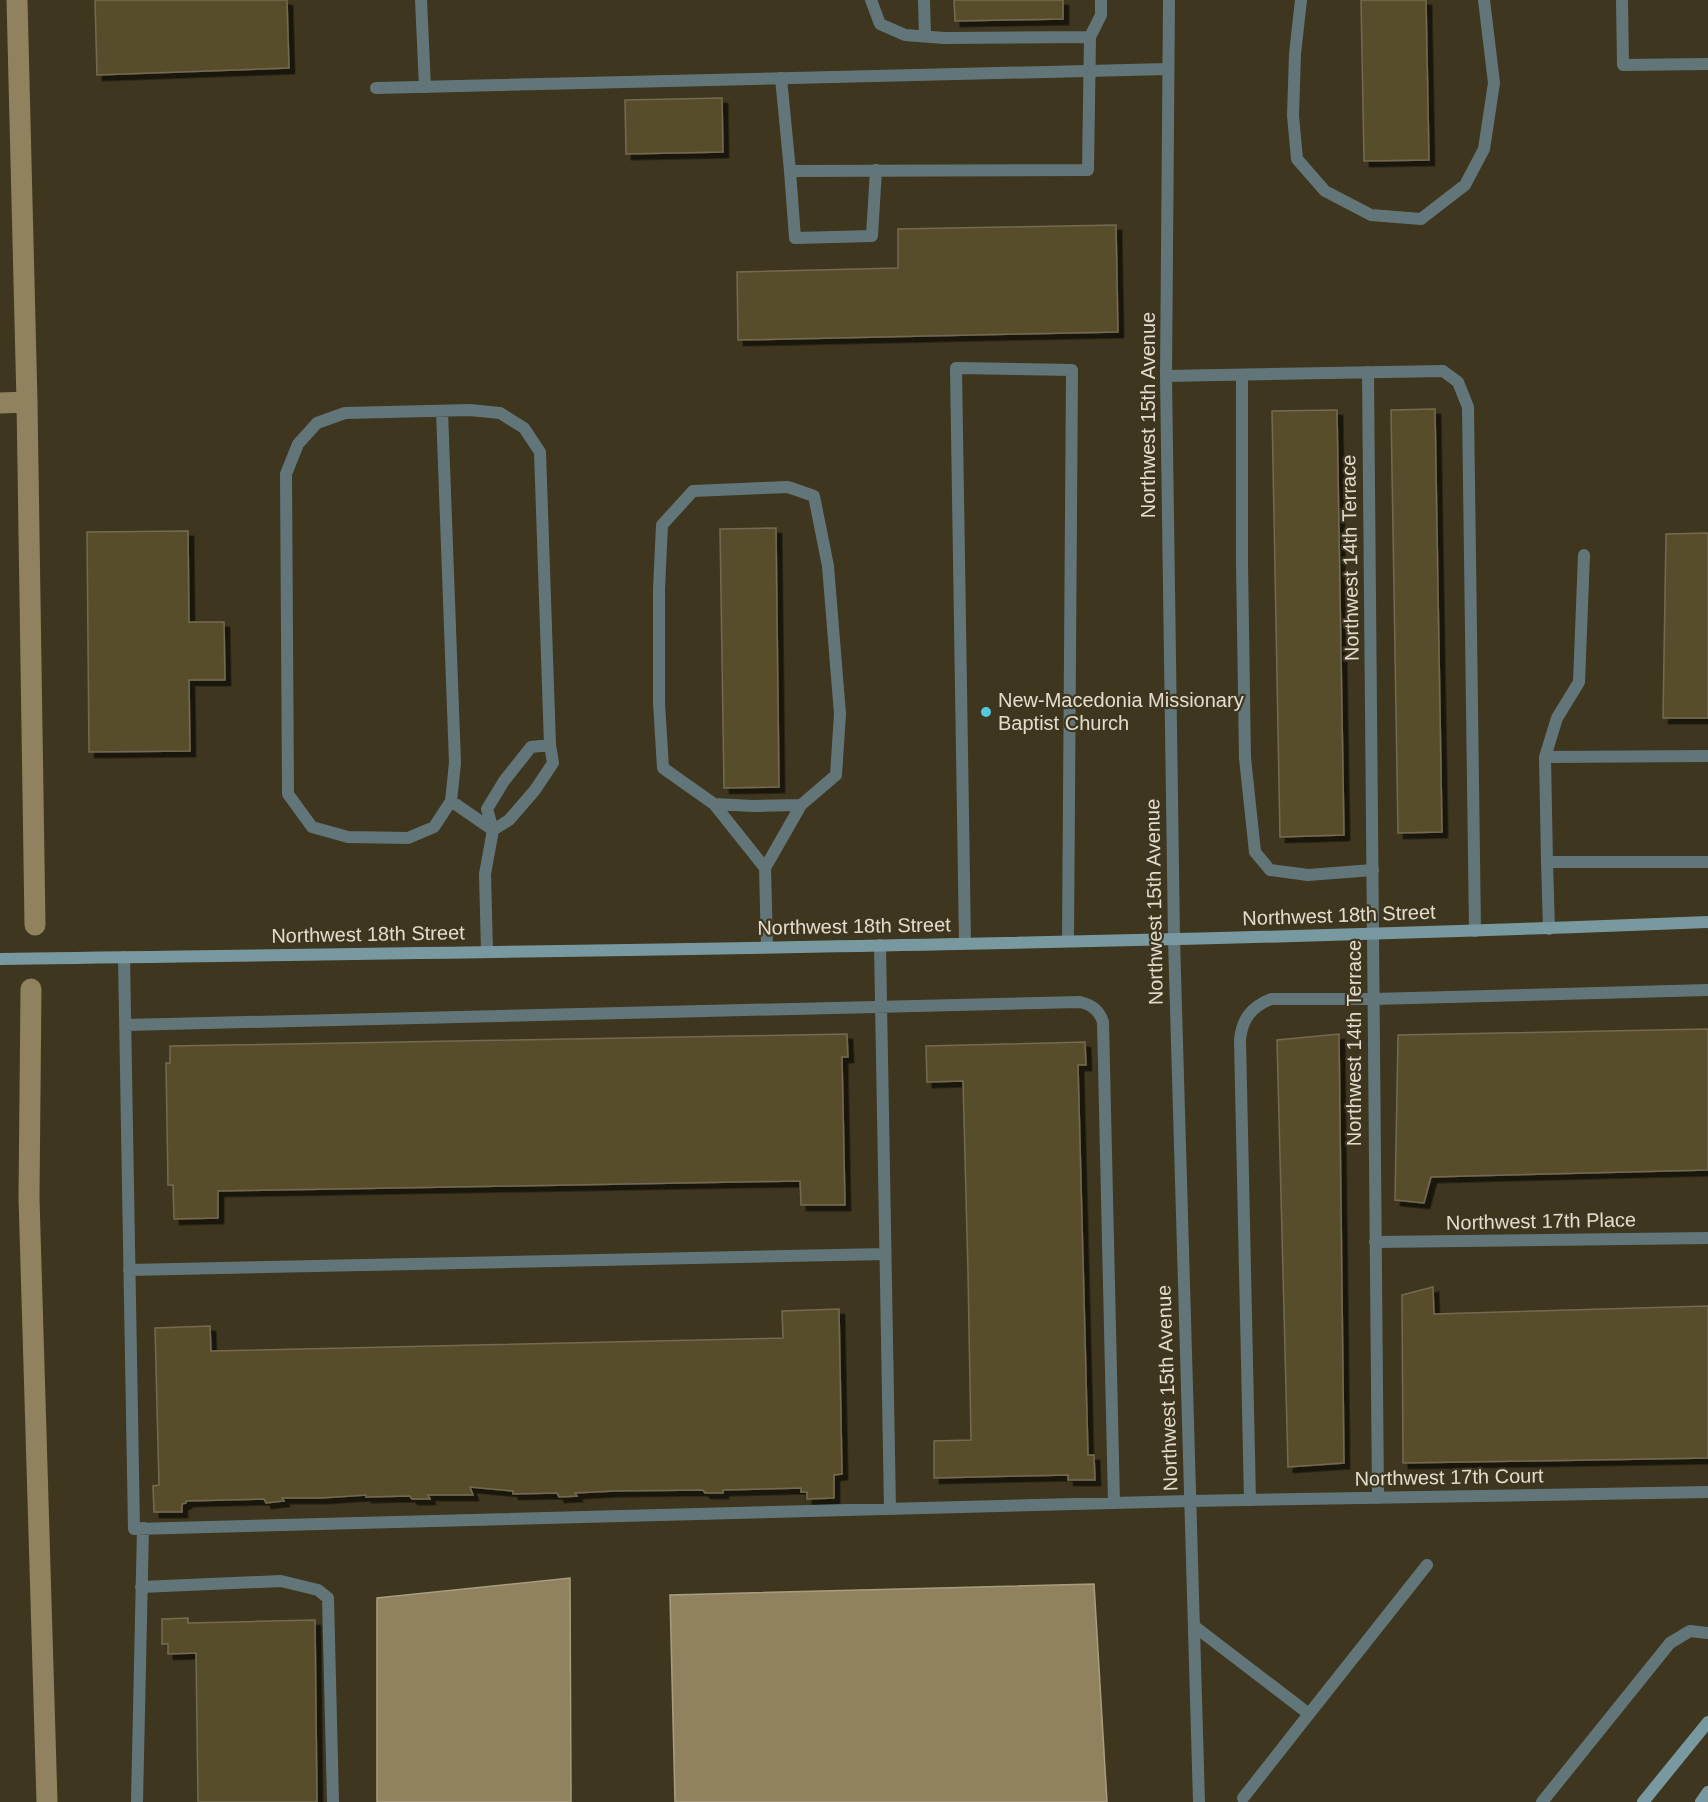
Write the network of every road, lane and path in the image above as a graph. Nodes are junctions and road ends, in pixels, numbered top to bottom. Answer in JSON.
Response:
{"nodes":[{"id":1,"x":421,"y":0,"type":"edge"},
{"id":2,"x":871,"y":0,"type":"edge"},
{"id":3,"x":924,"y":0,"type":"edge"},
{"id":4,"x":1101,"y":0,"type":"edge"},
{"id":5,"x":1169,"y":0,"type":"edge"},
{"id":6,"x":1301,"y":0,"type":"edge"},
{"id":7,"x":1484,"y":0,"type":"edge"},
{"id":8,"x":1622,"y":0,"type":"edge"},
{"id":9,"x":925,"y":36,"type":"junction"},
{"id":10,"x":1090,"y":37,"type":"junction"},
{"id":11,"x":1708,"y":64,"type":"edge"},
{"id":12,"x":1168,"y":69,"type":"junction"},
{"id":13,"x":1090,"y":71,"type":"junction"},
{"id":14,"x":781,"y":78,"type":"junction"},
{"id":15,"x":425,"y":87,"type":"junction"},
{"id":16,"x":376,"y":88,"type":"dead end"},
{"id":17,"x":876,"y":170,"type":"junction"},
{"id":18,"x":790,"y":171,"type":"junction"},
{"id":19,"x":1368,"y":372,"type":"junction"},
{"id":20,"x":1242,"y":375,"type":"junction"},
{"id":21,"x":1166,"y":376,"type":"junction"},
{"id":22,"x":442,"y":411,"type":"junction"},
{"id":23,"x":1584,"y":555,"type":"dead end"},
{"id":24,"x":550,"y":745,"type":"junction"},
{"id":25,"x":1708,"y":756,"type":"edge"},
{"id":26,"x":1545,"y":758,"type":"junction"},
{"id":27,"x":451,"y":801,"type":"junction"},
{"id":28,"x":714,"y":804,"type":"junction"},
{"id":29,"x":801,"y":805,"type":"junction"},
{"id":30,"x":493,"y":830,"type":"junction"},
{"id":31,"x":1547,"y":862,"type":"junction"},
{"id":32,"x":1708,"y":862,"type":"edge"},
{"id":33,"x":765,"y":868,"type":"junction"},
{"id":34,"x":1372,"y":870,"type":"junction"},
{"id":35,"x":1708,"y":922,"type":"edge"},
{"id":36,"x":1549,"y":929,"type":"junction"},
{"id":37,"x":1475,"y":931,"type":"junction"},
{"id":38,"x":1373,"y":933,"type":"junction"},
{"id":39,"x":1174,"y":939,"type":"junction"},
{"id":40,"x":1068,"y":941,"type":"junction"},
{"id":41,"x":965,"y":943,"type":"junction"},
{"id":42,"x":880,"y":945,"type":"junction"},
{"id":43,"x":766,"y":947,"type":"junction"},
{"id":44,"x":487,"y":952,"type":"junction"},
{"id":45,"x":124,"y":957,"type":"junction"},
{"id":46,"x":0,"y":959,"type":"edge"},
{"id":47,"x":1708,"y":990,"type":"edge"},
{"id":48,"x":1373,"y":999,"type":"junction"},
{"id":49,"x":880,"y":1007,"type":"junction"},
{"id":50,"x":125,"y":1025,"type":"junction"},
{"id":51,"x":1708,"y":1238,"type":"edge"},
{"id":52,"x":1375,"y":1242,"type":"junction"},
{"id":53,"x":885,"y":1254,"type":"junction"},
{"id":54,"x":129,"y":1270,"type":"junction"},
{"id":55,"x":1708,"y":1492,"type":"edge"},
{"id":56,"x":1378,"y":1498,"type":"junction"},
{"id":57,"x":1250,"y":1500,"type":"junction"},
{"id":58,"x":1190,"y":1501,"type":"junction"},
{"id":59,"x":1114,"y":1503,"type":"junction"},
{"id":60,"x":890,"y":1509,"type":"junction"},
{"id":61,"x":143,"y":1528,"type":"junction"},
{"id":62,"x":1427,"y":1565,"type":"dead end"},
{"id":63,"x":141,"y":1587,"type":"junction"},
{"id":64,"x":1194,"y":1626,"type":"junction"},
{"id":65,"x":1708,"y":1633,"type":"edge"},
{"id":66,"x":1309,"y":1714,"type":"junction"},
{"id":67,"x":1708,"y":1722,"type":"edge"},
{"id":68,"x":1708,"y":1792,"type":"edge"},
{"id":69,"x":1244,"y":1798,"type":"dead end"},
{"id":70,"x":137,"y":1802,"type":"edge"},
{"id":71,"x":333,"y":1802,"type":"edge"},
{"id":72,"x":1199,"y":1802,"type":"edge"},
{"id":73,"x":1542,"y":1802,"type":"edge"},
{"id":74,"x":1642,"y":1802,"type":"edge"},
{"id":75,"x":1701,"y":1802,"type":"edge"}],
"edges":[{"from":1,"to":15,"type":"street"},
{"from":2,"to":9,"type":"street"},
{"from":3,"to":9,"type":"street"},
{"from":4,"to":10,"type":"street"},
{"from":5,"to":12,"type":"street","name":"Northwest 15th Avenue"},
{"from":6,"to":7,"type":"street"},
{"from":8,"to":11,"type":"street"},
{"from":9,"to":10,"type":"street"},
{"from":10,"to":13,"type":"street"},
{"from":12,"to":13,"type":"street"},
{"from":12,"to":21,"type":"street","name":"Northwest 15th Avenue"},
{"from":13,"to":14,"type":"street"},
{"from":13,"to":17,"type":"street"},
{"from":14,"to":15,"type":"street"},
{"from":14,"to":18,"type":"street"},
{"from":15,"to":16,"type":"street"},
{"from":17,"to":18,"type":"street"},
{"from":17,"to":18,"type":"street"},
{"from":19,"to":20,"type":"street"},
{"from":19,"to":34,"type":"street","name":"Northwest 14th Terrace"},
{"from":19,"to":37,"type":"street"},
{"from":20,"to":21,"type":"street"},
{"from":20,"to":34,"type":"street"},
{"from":21,"to":39,"type":"street","name":"Northwest 15th Avenue"},
{"from":22,"to":24,"type":"street"},
{"from":22,"to":27,"type":"street"},
{"from":22,"to":27,"type":"street"},
{"from":23,"to":26,"type":"street"},
{"from":24,"to":30,"type":"street"},
{"from":24,"to":30,"type":"street"},
{"from":25,"to":26,"type":"street"},
{"from":26,"to":31,"type":"street"},
{"from":27,"to":30,"type":"street"},
{"from":28,"to":29,"type":"street"},
{"from":28,"to":29,"type":"street"},
{"from":28,"to":33,"type":"street"},
{"from":29,"to":33,"type":"street"},
{"from":30,"to":44,"type":"street"},
{"from":31,"to":32,"type":"street"},
{"from":31,"to":36,"type":"street"},
{"from":33,"to":43,"type":"street"},
{"from":34,"to":38,"type":"street","name":"Northwest 14th Terrace"},
{"from":35,"to":36,"type":"street","name":"Northwest 18th Street"},
{"from":36,"to":37,"type":"street","name":"Northwest 18th Street"},
{"from":37,"to":38,"type":"street","name":"Northwest 18th Street"},
{"from":38,"to":39,"type":"street","name":"Northwest 18th Street"},
{"from":38,"to":48,"type":"street","name":"Northwest 14th Terrace"},
{"from":39,"to":40,"type":"street","name":"Northwest 18th Street"},
{"from":39,"to":58,"type":"street","name":"Northwest 15th Avenue"},
{"from":40,"to":41,"type":"street","name":"Northwest 18th Street"},
{"from":40,"to":41,"type":"street"},
{"from":41,"to":42,"type":"street","name":"Northwest 18th Street"},
{"from":42,"to":43,"type":"street","name":"Northwest 18th Street"},
{"from":42,"to":49,"type":"street"},
{"from":43,"to":44,"type":"street","name":"Northwest 18th Street"},
{"from":44,"to":45,"type":"street","name":"Northwest 18th Street"},
{"from":45,"to":46,"type":"street","name":"Northwest 18th Street"},
{"from":45,"to":50,"type":"street"},
{"from":47,"to":48,"type":"street"},
{"from":48,"to":52,"type":"street","name":"Northwest 14th Terrace"},
{"from":48,"to":57,"type":"street"},
{"from":49,"to":50,"type":"street"},
{"from":49,"to":53,"type":"street"},
{"from":49,"to":59,"type":"street"},
{"from":50,"to":54,"type":"street"},
{"from":51,"to":52,"type":"street","name":"Northwest 17th Place"},
{"from":52,"to":56,"type":"street","name":"Northwest 14th Terrace"},
{"from":53,"to":54,"type":"street"},
{"from":53,"to":60,"type":"street"},
{"from":54,"to":61,"type":"street"},
{"from":55,"to":56,"type":"street","name":"Northwest 17th Court"},
{"from":56,"to":57,"type":"street","name":"Northwest 17th Court"},
{"from":57,"to":58,"type":"street","name":"Northwest 17th Court"},
{"from":58,"to":59,"type":"street","name":"Northwest 17th Court"},
{"from":58,"to":64,"type":"street","name":"Northwest 15th Avenue"},
{"from":59,"to":60,"type":"street","name":"Northwest 17th Court"},
{"from":60,"to":61,"type":"street","name":"Northwest 17th Court"},
{"from":61,"to":63,"type":"street"},
{"from":62,"to":66,"type":"street"},
{"from":63,"to":70,"type":"street"},
{"from":63,"to":71,"type":"street"},
{"from":64,"to":66,"type":"street"},
{"from":64,"to":72,"type":"street","name":"Northwest 15th Avenue"},
{"from":65,"to":73,"type":"street"},
{"from":66,"to":69,"type":"street"},
{"from":67,"to":74,"type":"street"},
{"from":68,"to":75,"type":"street"}]}
